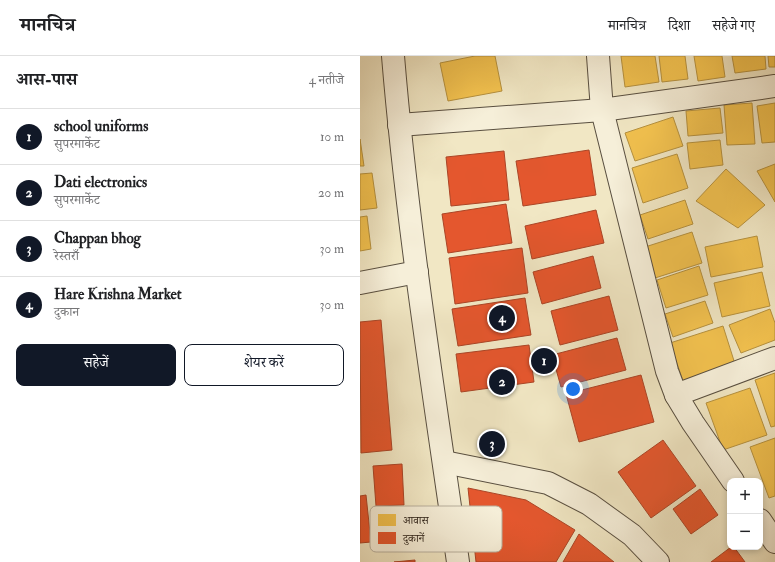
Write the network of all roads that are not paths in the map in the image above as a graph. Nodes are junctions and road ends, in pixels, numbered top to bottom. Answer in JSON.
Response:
{"nodes":[{"id":1,"x":392,"y":56,"type":"edge"},
{"id":2,"x":598,"y":56,"type":"edge"},
{"id":3,"x":775,"y":86,"type":"edge"},
{"id":4,"x":602,"y":110,"type":"junction"},
{"id":5,"x":398,"y":125,"type":"junction"},
{"id":6,"x":417,"y":272,"type":"junction"},
{"id":7,"x":360,"y":283,"type":"edge"},
{"id":8,"x":775,"y":358,"type":"edge"},
{"id":9,"x":676,"y":395,"type":"junction"},
{"id":10,"x":444,"y":462,"type":"junction"},
{"id":11,"x":731,"y":478,"type":"edge"},
{"id":12,"x":450,"y":506,"type":"edge"},
{"id":13,"x":457,"y":552,"type":"edge"},
{"id":14,"x":458,"y":562,"type":"edge"},
{"id":15,"x":658,"y":562,"type":"edge"}],
"edges":[{"from":1,"to":5,"type":"street"},
{"from":2,"to":4,"type":"street"},
{"from":3,"to":4,"type":"street"},
{"from":4,"to":5,"type":"street"},
{"from":4,"to":9,"type":"street"},
{"from":5,"to":6,"type":"street"},
{"from":6,"to":7,"type":"street"},
{"from":6,"to":10,"type":"street"},
{"from":8,"to":9,"type":"street"},
{"from":9,"to":11,"type":"street"},
{"from":10,"to":12,"type":"street"},
{"from":10,"to":15,"type":"street"},
{"from":13,"to":14,"type":"street"}]}
